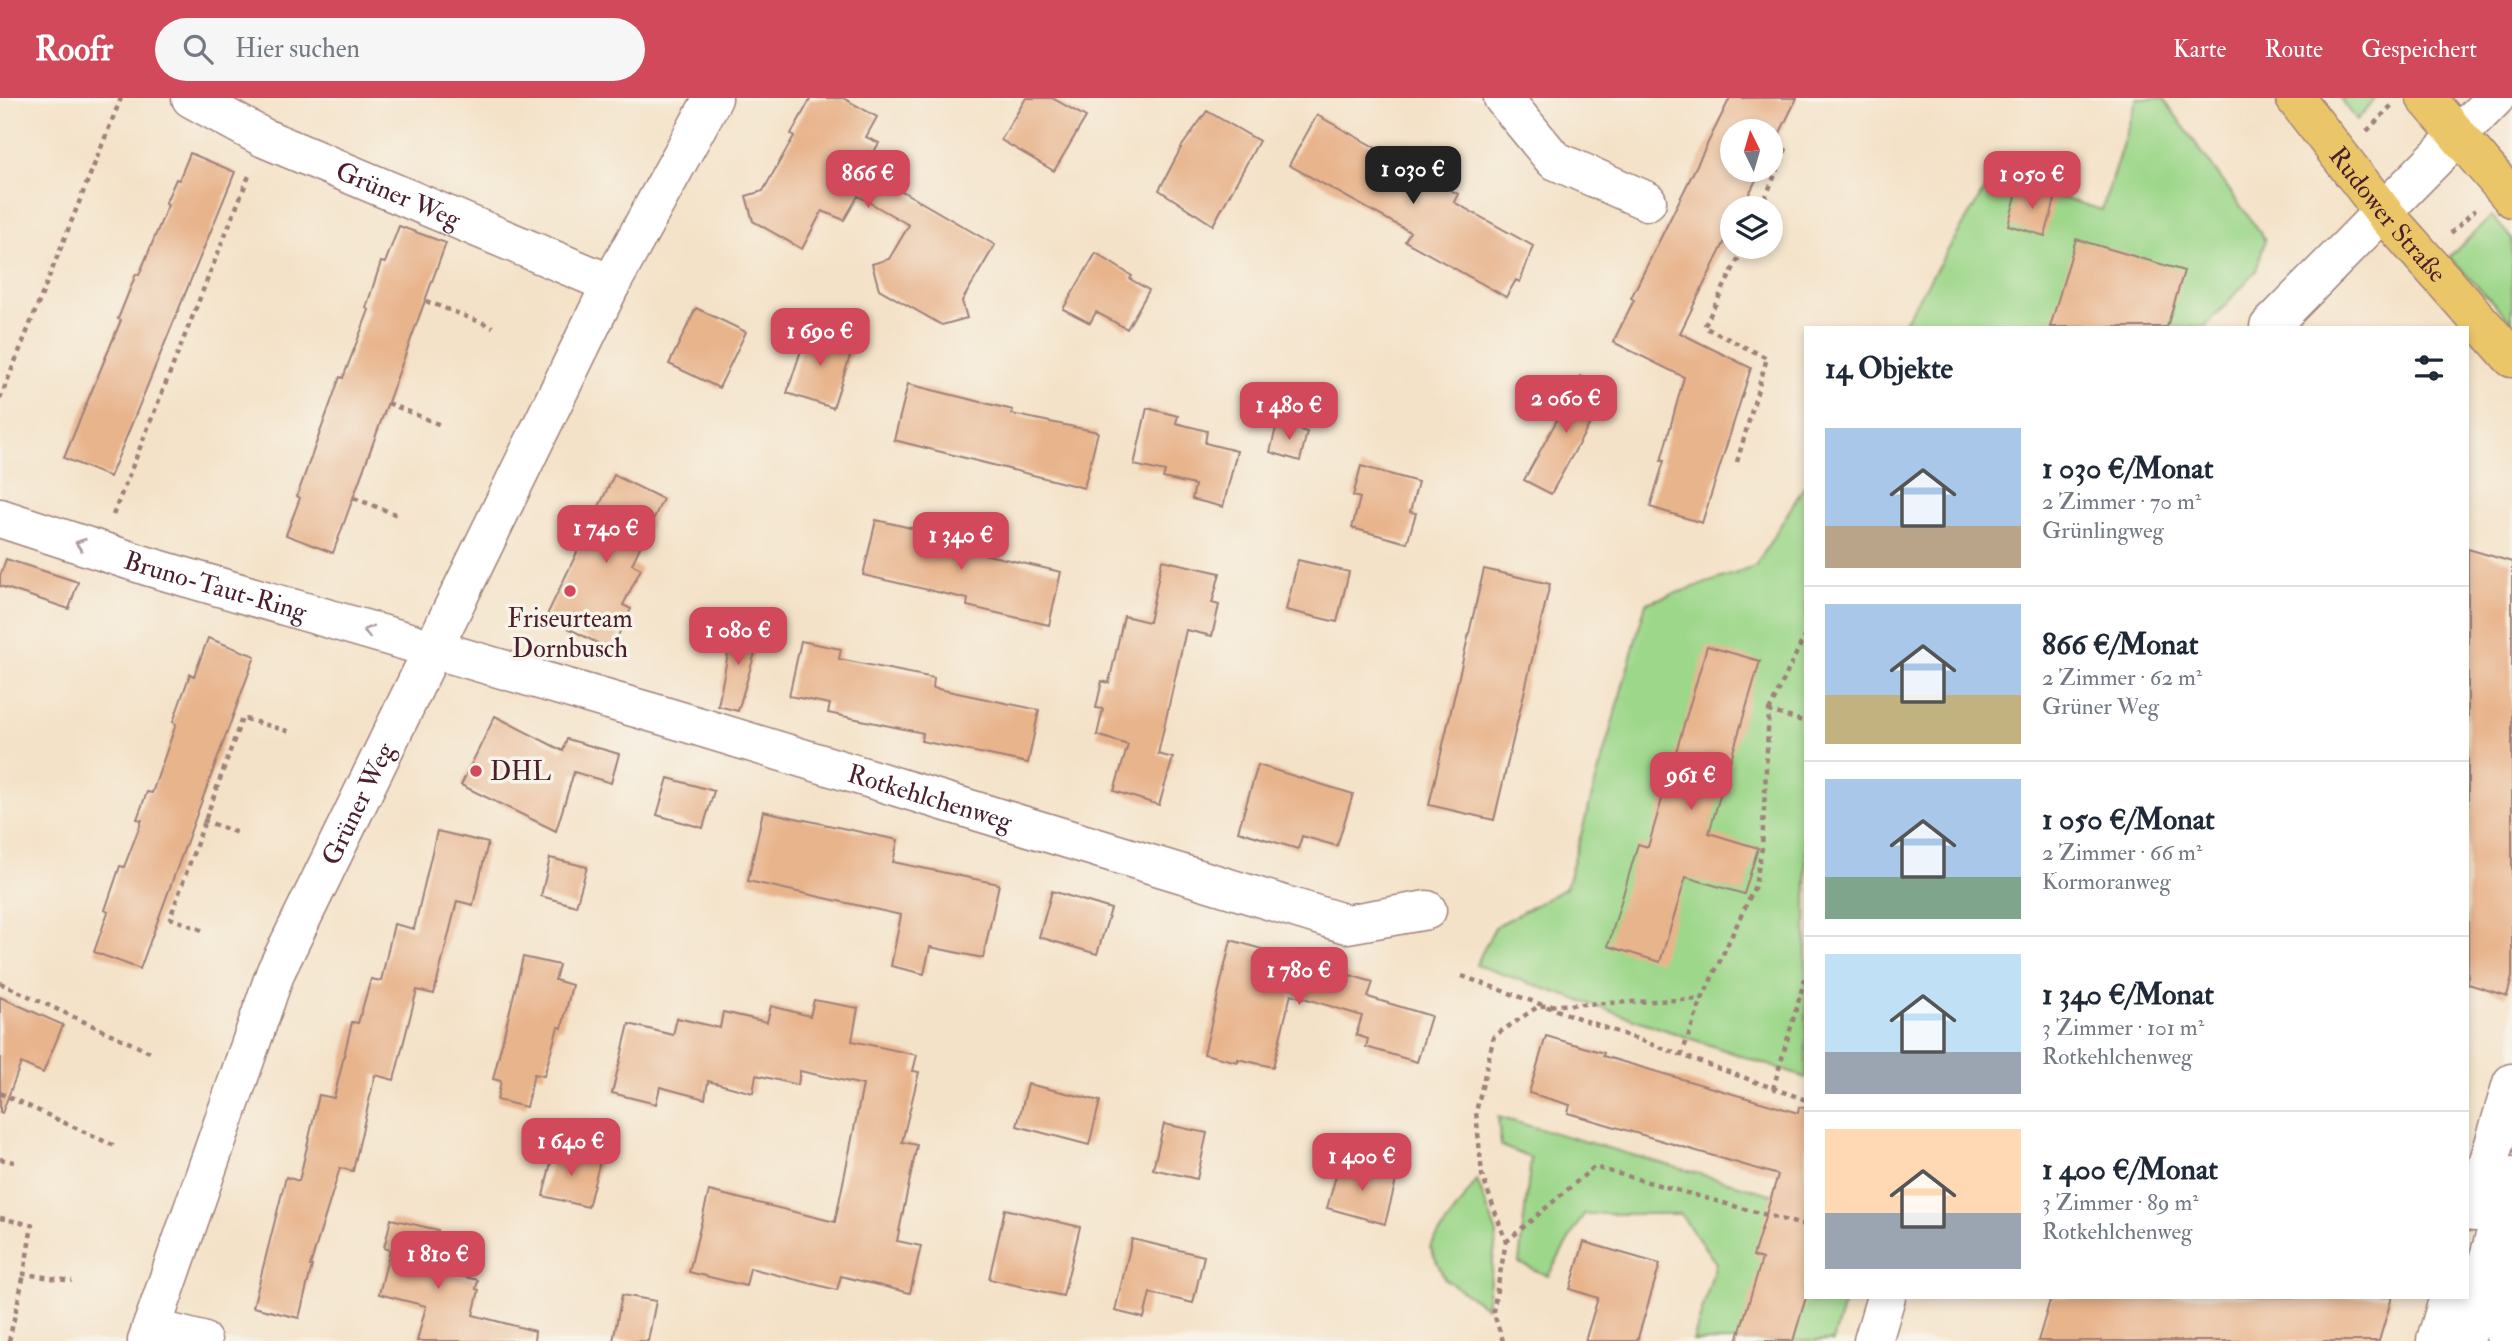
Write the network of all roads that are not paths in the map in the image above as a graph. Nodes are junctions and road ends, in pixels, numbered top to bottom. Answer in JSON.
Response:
{"nodes":[{"id":1,"x":191,"y":98,"type":"edge"},
{"id":2,"x":713,"y":98,"type":"edge"},
{"id":3,"x":1503,"y":98,"type":"edge"},
{"id":4,"x":2295,"y":98,"type":"edge"},
{"id":5,"x":2496,"y":98,"type":"edge"},
{"id":6,"x":2412,"y":99,"type":"edge"},
{"id":7,"x":2459,"y":136,"type":"junction"},
{"id":8,"x":1647,"y":201,"type":"dead end"},
{"id":9,"x":2496,"y":201,"type":"edge"},
{"id":10,"x":2384,"y":213,"type":"junction"},
{"id":11,"x":611,"y":284,"type":"junction"},
{"id":12,"x":2270,"y":326,"type":"edge"},
{"id":13,"x":2512,"y":358,"type":"edge"},
{"id":14,"x":0,"y":518,"type":"edge"},
{"id":15,"x":434,"y":648,"type":"junction"},
{"id":16,"x":1427,"y":910,"type":"dead end"},
{"id":17,"x":2512,"y":1083,"type":"edge"},
{"id":18,"x":2512,"y":1176,"type":"edge"},
{"id":19,"x":2469,"y":1232,"type":"edge"},
{"id":20,"x":2512,"y":1257,"type":"edge"},
{"id":21,"x":1885,"y":1299,"type":"edge"},
{"id":22,"x":2448,"y":1299,"type":"edge"},
{"id":23,"x":149,"y":1334,"type":"edge"},
{"id":24,"x":202,"y":1341,"type":"edge"},
{"id":25,"x":1873,"y":1341,"type":"edge"},
{"id":26,"x":2437,"y":1341,"type":"edge"},
{"id":27,"x":2465,"y":1341,"type":"edge"},
{"id":28,"x":2506,"y":1341,"type":"edge"}],
"edges":[{"from":1,"to":11,"type":"street","name":"Grüner Weg"},
{"from":2,"to":11,"type":"street","name":"Grüner Weg"},
{"from":3,"to":8,"type":"street"},
{"from":4,"to":10,"type":"main road","name":"Rudower Straße"},
{"from":5,"to":7,"type":"street"},
{"from":6,"to":7,"type":"main road"},
{"from":7,"to":9,"type":"main road"},
{"from":7,"to":10,"type":"street"},
{"from":10,"to":12,"type":"street"},
{"from":10,"to":13,"type":"main road","name":"Rudower Straße"},
{"from":11,"to":15,"type":"street","name":"Grüner Weg"},
{"from":15,"to":14,"type":"street","name":"Bruno-Taut-Ring","one_way":true},
{"from":15,"to":16,"type":"street","name":"Rotkehlchenweg"},
{"from":15,"to":23,"type":"street","name":"Grüner Weg"},
{"from":17,"to":19,"type":"street"},
{"from":18,"to":27,"type":"street"},
{"from":20,"to":28,"type":"street"},
{"from":21,"to":25,"type":"street"},
{"from":22,"to":26,"type":"street"},
{"from":23,"to":24,"type":"street"}]}
